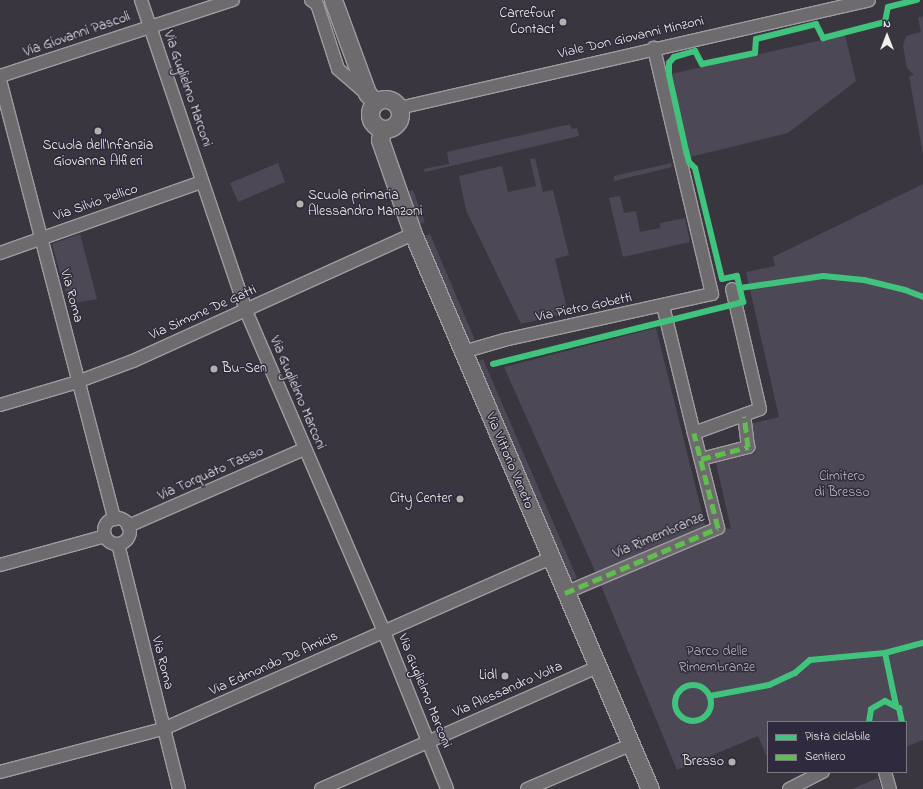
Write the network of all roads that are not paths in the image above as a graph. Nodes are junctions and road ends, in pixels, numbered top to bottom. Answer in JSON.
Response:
{"nodes":[{"id":1,"x":141,"y":0,"type":"edge"},
{"id":2,"x":233,"y":0,"type":"edge"},
{"id":3,"x":311,"y":0,"type":"edge"},
{"id":4,"x":333,"y":0,"type":"edge"},
{"id":5,"x":870,"y":0,"type":"edge"},
{"id":6,"x":150,"y":26,"type":"junction"},
{"id":7,"x":654,"y":48,"type":"junction"},
{"id":8,"x":0,"y":76,"type":"edge"},
{"id":9,"x":0,"y":80,"type":"edge"},
{"id":10,"x":371,"y":97,"type":"junction"},
{"id":11,"x":400,"y":108,"type":"junction"},
{"id":12,"x":382,"y":129,"type":"junction"},
{"id":13,"x":202,"y":182,"type":"junction"},
{"id":14,"x":413,"y":234,"type":"junction"},
{"id":15,"x":40,"y":238,"type":"junction"},
{"id":16,"x":0,"y":252,"type":"edge"},
{"id":17,"x":732,"y":289,"type":"dead end"},
{"id":18,"x":663,"y":306,"type":"junction"},
{"id":19,"x":246,"y":311,"type":"junction"},
{"id":20,"x":463,"y":352,"type":"junction"},
{"id":21,"x":77,"y":382,"type":"junction"},
{"id":22,"x":0,"y":405,"type":"edge"},
{"id":23,"x":744,"y":416,"type":"junction"},
{"id":24,"x":694,"y":433,"type":"junction"},
{"id":25,"x":304,"y":449,"type":"junction"},
{"id":26,"x":701,"y":459,"type":"junction"},
{"id":27,"x":114,"y":519,"type":"junction"},
{"id":28,"x":128,"y":526,"type":"junction"},
{"id":29,"x":105,"y":536,"type":"junction"},
{"id":30,"x":118,"y":544,"type":"junction"},
{"id":31,"x":551,"y":558,"type":"junction"},
{"id":32,"x":0,"y":565,"type":"edge"},
{"id":33,"x":565,"y":593,"type":"junction"},
{"id":34,"x":384,"y":632,"type":"junction"},
{"id":35,"x":597,"y":667,"type":"junction"},
{"id":36,"x":164,"y":730,"type":"junction"},
{"id":37,"x":428,"y":742,"type":"junction"},
{"id":38,"x":630,"y":745,"type":"junction"},
{"id":39,"x":0,"y":772,"type":"edge"},
{"id":40,"x":821,"y":773,"type":"edge"},
{"id":41,"x":884,"y":773,"type":"edge"},
{"id":42,"x":179,"y":789,"type":"edge"},
{"id":43,"x":321,"y":789,"type":"edge"},
{"id":44,"x":447,"y":789,"type":"edge"},
{"id":45,"x":527,"y":789,"type":"edge"},
{"id":46,"x":650,"y":789,"type":"edge"},
{"id":47,"x":789,"y":789,"type":"edge"},
{"id":48,"x":890,"y":789,"type":"edge"}],
"edges":[{"from":1,"to":6,"type":"street","name":"Via Guglielmo Marconi"},
{"from":2,"to":6,"type":"street","name":"Via Giovanni Pascoli"},
{"from":3,"to":10,"type":"street"},
{"from":4,"to":10,"type":"main road"},
{"from":5,"to":7,"type":"street","name":"Viale Don Giovanni Minzoni"},
{"from":6,"to":8,"type":"street","name":"Via Giovanni Pascoli"},
{"from":6,"to":13,"type":"street","name":"Via Guglielmo Marconi"},
{"from":7,"to":11,"type":"street","name":"Viale Don Giovanni Minzoni"},
{"from":7,"to":18,"type":"street","name":"Via Pietro Gobetti"},
{"from":9,"to":15,"type":"street","name":"Via Roma"},
{"from":10,"to":11,"type":"main road"},
{"from":10,"to":12,"type":"main road"},
{"from":11,"to":12,"type":"main road"},
{"from":12,"to":14,"type":"main road","name":"Via Vittorio Veneto"},
{"from":13,"to":15,"type":"street","name":"Via Silvio Pellico"},
{"from":13,"to":19,"type":"street","name":"Via Guglielmo Marconi"},
{"from":14,"to":19,"type":"street","name":"Via Simone De Gatti"},
{"from":14,"to":20,"type":"main road","name":"Via Vittorio Veneto"},
{"from":15,"to":16,"type":"street","name":"Via Silvio Pellico"},
{"from":15,"to":21,"type":"street","name":"Via Roma"},
{"from":17,"to":23,"type":"street"},
{"from":18,"to":20,"type":"street","name":"Via Pietro Gobetti"},
{"from":18,"to":24,"type":"street","name":"Via Rimembranze"},
{"from":19,"to":21,"type":"street","name":"Via Simone De Gatti"},
{"from":19,"to":25,"type":"street","name":"Via Guglielmo Marconi"},
{"from":20,"to":31,"type":"main road","name":"Via Vittorio Veneto"},
{"from":21,"to":22,"type":"street","name":"Via Simone De Gatti"},
{"from":21,"to":27,"type":"street","name":"Via Roma"},
{"from":23,"to":24,"type":"street"},
{"from":23,"to":26,"type":"street"},
{"from":24,"to":26,"type":"street","name":"Via Rimembranze"},
{"from":25,"to":28,"type":"street","name":"Via Torquato Tasso"},
{"from":25,"to":34,"type":"street","name":"Via Guglielmo Marconi"},
{"from":26,"to":33,"type":"street","name":"Via Rimembranze"},
{"from":27,"to":28,"type":"street"},
{"from":27,"to":29,"type":"street"},
{"from":28,"to":30,"type":"street"},
{"from":29,"to":30,"type":"street"},
{"from":29,"to":32,"type":"street"},
{"from":30,"to":36,"type":"street","name":"Via Roma"},
{"from":31,"to":33,"type":"main road","name":"Via Vittorio Veneto"},
{"from":31,"to":34,"type":"street","name":"Via Edmondo De Amicis"},
{"from":33,"to":35,"type":"main road","name":"Via Vittorio Veneto"},
{"from":34,"to":36,"type":"street","name":"Via Edmondo De Amicis"},
{"from":34,"to":37,"type":"street","name":"Via Guglielmo Marconi"},
{"from":35,"to":37,"type":"street","name":"Via Alessandro Volta"},
{"from":35,"to":38,"type":"main road","name":"Via Vittorio Veneto"},
{"from":36,"to":39,"type":"street","name":"Via Edmondo De Amicis"},
{"from":36,"to":42,"type":"street","name":"Via Roma"},
{"from":37,"to":43,"type":"street","name":"Via Alessandro Volta"},
{"from":37,"to":44,"type":"street","name":"Via Guglielmo Marconi"},
{"from":38,"to":45,"type":"street"},
{"from":38,"to":46,"type":"main road","name":"Via Vittorio Veneto"},
{"from":40,"to":47,"type":"street"},
{"from":41,"to":48,"type":"street"}]}
